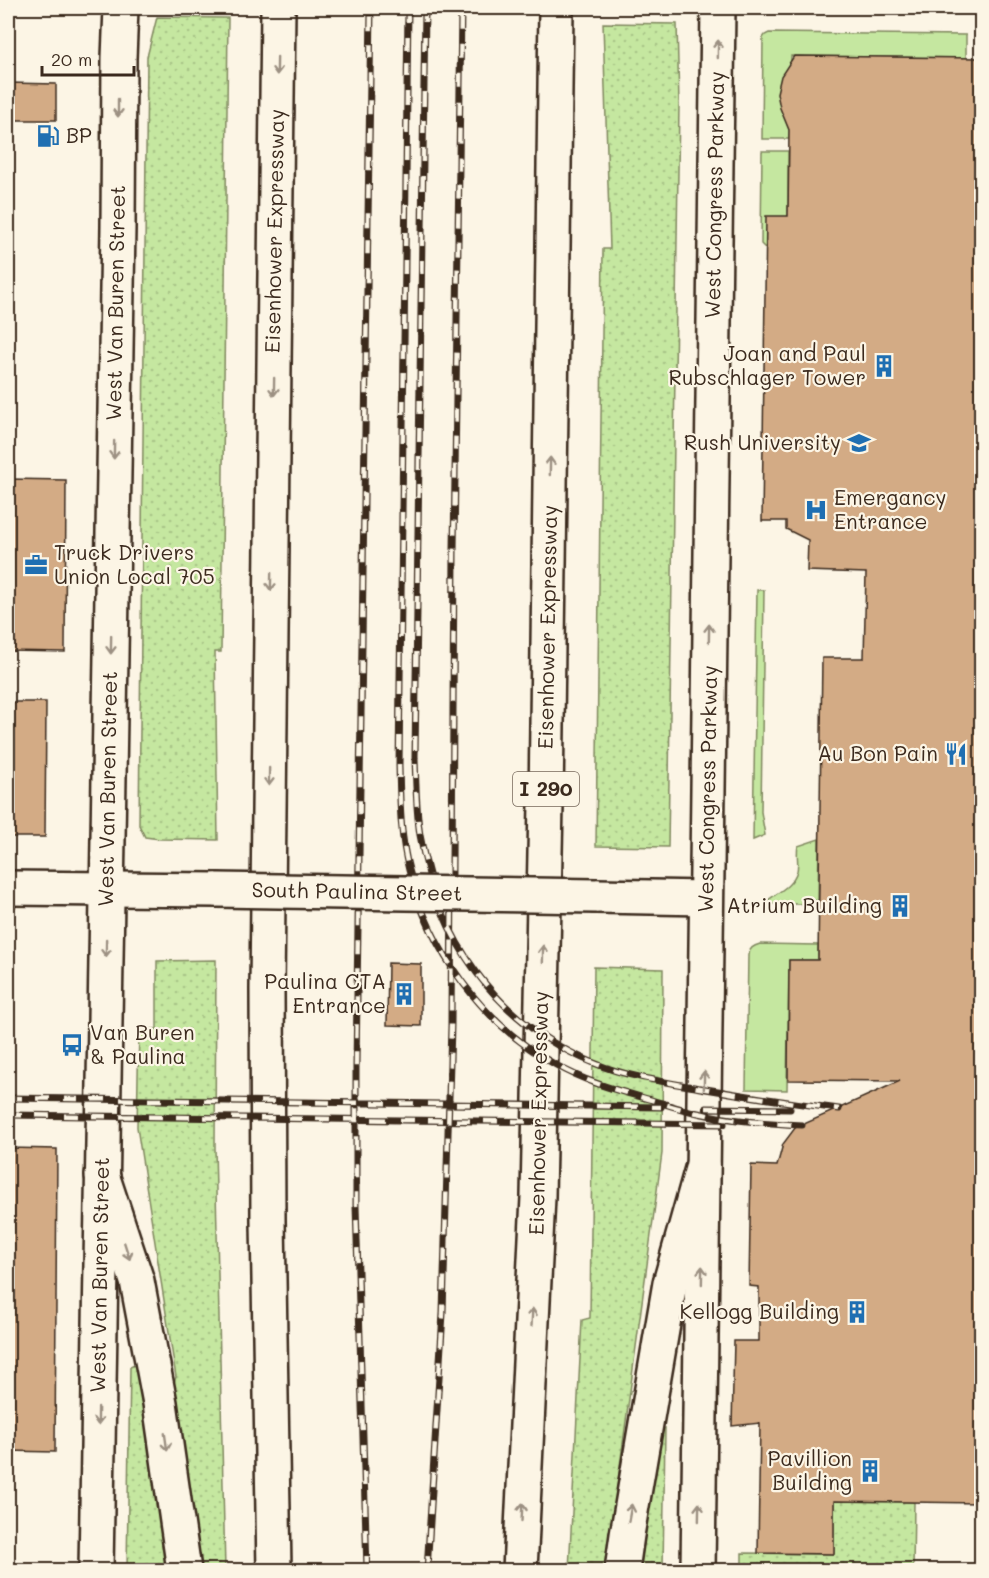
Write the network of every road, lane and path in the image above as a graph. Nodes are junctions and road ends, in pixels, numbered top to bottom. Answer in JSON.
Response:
{"nodes":[{"id":1,"x":121,"y":8,"type":"edge"},
{"id":2,"x":278,"y":8,"type":"edge"},
{"id":3,"x":556,"y":8,"type":"edge"},
{"id":4,"x":718,"y":8,"type":"edge"},
{"id":5,"x":8,"y":888,"type":"edge"},
{"id":6,"x":107,"y":889,"type":"junction"},
{"id":7,"x":706,"y":898,"type":"junction"},
{"id":8,"x":703,"y":1165,"type":"junction"},
{"id":9,"x":102,"y":1175,"type":"junction"},
{"id":10,"x":96,"y":1570,"type":"edge"},
{"id":11,"x":184,"y":1570,"type":"edge"},
{"id":12,"x":274,"y":1570,"type":"edge"},
{"id":13,"x":520,"y":1570,"type":"edge"},
{"id":14,"x":622,"y":1570,"type":"edge"},
{"id":15,"x":698,"y":1570,"type":"edge"}],
"edges":[{"from":1,"to":6,"type":"main road","name":"West Van Buren Street","one_way":true},
{"from":2,"to":12,"type":"main road","name":"Eisenhower Expressway","one_way":true},
{"from":13,"to":3,"type":"main road","name":"Eisenhower Expressway","number":"I 290","one_way":true},
{"from":7,"to":4,"type":"main road","name":"West Congress Parkway","one_way":true},
{"from":5,"to":6,"type":"main road","name":"South Paulina Street"},
{"from":6,"to":7,"type":"main road","name":"South Paulina Street","bridge":true},
{"from":6,"to":9,"type":"main road","name":"West Van Buren Street","one_way":true},
{"from":8,"to":7,"type":"main road","name":"West Congress Parkway","one_way":true},
{"from":14,"to":8,"type":"main road","one_way":true},
{"from":15,"to":8,"type":"main road","name":"West Congress Parkway","one_way":true},
{"from":9,"to":10,"type":"main road","name":"West Van Buren Street","one_way":true},
{"from":9,"to":11,"type":"main road","one_way":true}]}
